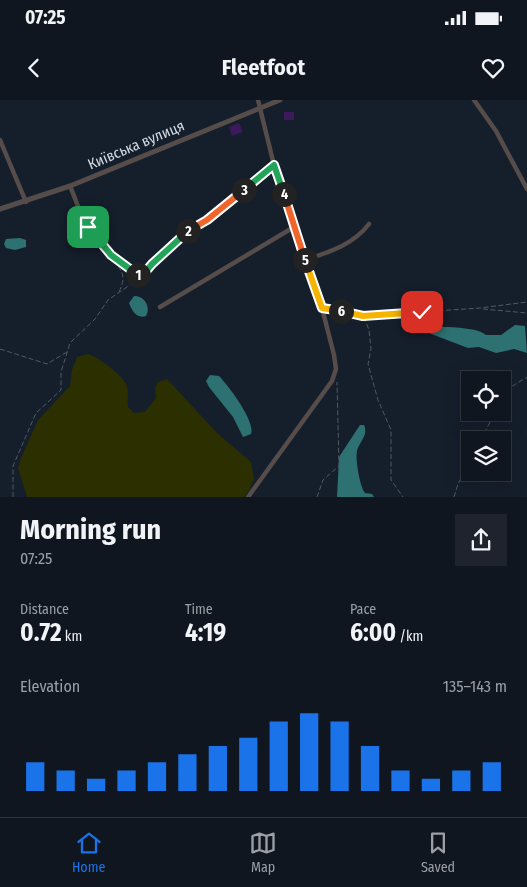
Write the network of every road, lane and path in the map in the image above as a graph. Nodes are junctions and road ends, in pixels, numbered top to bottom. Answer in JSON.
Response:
{"nodes":[{"id":1,"x":258,"y":100,"type":"edge"},
{"id":2,"x":280,"y":100,"type":"edge"},
{"id":3,"x":474,"y":100,"type":"edge"},
{"id":4,"x":261,"y":108,"type":"junction"},
{"id":5,"x":0,"y":140,"type":"edge"},
{"id":6,"x":274,"y":165,"type":"junction"},
{"id":7,"x":70,"y":186,"type":"junction"},
{"id":8,"x":527,"y":189,"type":"edge"},
{"id":9,"x":26,"y":202,"type":"junction"},
{"id":10,"x":0,"y":209,"type":"edge"},
{"id":11,"x":370,"y":224,"type":"dead end"},
{"id":12,"x":294,"y":227,"type":"junction"},
{"id":13,"x":111,"y":255,"type":"junction"},
{"id":14,"x":305,"y":260,"type":"junction"},
{"id":15,"x":141,"y":277,"type":"junction"},
{"id":16,"x":119,"y":292,"type":"junction"},
{"id":17,"x":524,"y":302,"type":"junction"},
{"id":18,"x":527,"y":302,"type":"edge"},
{"id":19,"x":527,"y":305,"type":"edge"},
{"id":20,"x":160,"y":307,"type":"dead end"},
{"id":21,"x":322,"y":308,"type":"junction"},
{"id":22,"x":480,"y":308,"type":"junction"},
{"id":23,"x":527,"y":313,"type":"edge"},
{"id":24,"x":363,"y":316,"type":"junction"},
{"id":25,"x":0,"y":349,"type":"edge"},
{"id":26,"x":68,"y":351,"type":"junction"},
{"id":27,"x":527,"y":377,"type":"edge"},
{"id":28,"x":336,"y":378,"type":"dead end"},
{"id":29,"x":511,"y":388,"type":"edge"},
{"id":30,"x":461,"y":478,"type":"edge"},
{"id":31,"x":13,"y":497,"type":"edge"},
{"id":32,"x":248,"y":497,"type":"edge"},
{"id":33,"x":316,"y":497,"type":"edge"},
{"id":34,"x":403,"y":497,"type":"edge"},
{"id":35,"x":454,"y":497,"type":"edge"}],
"edges":[{"from":1,"to":4,"type":"street"},
{"from":2,"to":4,"type":"street","name":"Київська вулиця"},
{"from":3,"to":8,"type":"street"},
{"from":4,"to":6,"type":"street"},
{"from":4,"to":7,"type":"street","name":"Київська вулиця"},
{"from":5,"to":9,"type":"street"},
{"from":6,"to":12,"type":"street"},
{"from":6,"to":15,"type":"street"},
{"from":7,"to":9,"type":"street","name":"Київська вулиця"},
{"from":7,"to":13,"type":"street"},
{"from":9,"to":10,"type":"street","name":"Київська вулиця"},
{"from":11,"to":14,"type":"street"},
{"from":12,"to":14,"type":"street"},
{"from":12,"to":20,"type":"street"},
{"from":13,"to":15,"type":"street"},
{"from":13,"to":16,"type":"path"},
{"from":14,"to":21,"type":"street"},
{"from":15,"to":16,"type":"path"},
{"from":16,"to":26,"type":"path"},
{"from":17,"to":18,"type":"path"},
{"from":17,"to":19,"type":"path"},
{"from":17,"to":22,"type":"path"},
{"from":21,"to":24,"type":"path"},
{"from":21,"to":32,"type":"street"},
{"from":22,"to":23,"type":"path"},
{"from":22,"to":24,"type":"path"},
{"from":24,"to":34,"type":"path"},
{"from":25,"to":26,"type":"path"},
{"from":26,"to":31,"type":"path"},
{"from":27,"to":29,"type":"path"},
{"from":28,"to":33,"type":"path"},
{"from":30,"to":35,"type":"path"}]}
